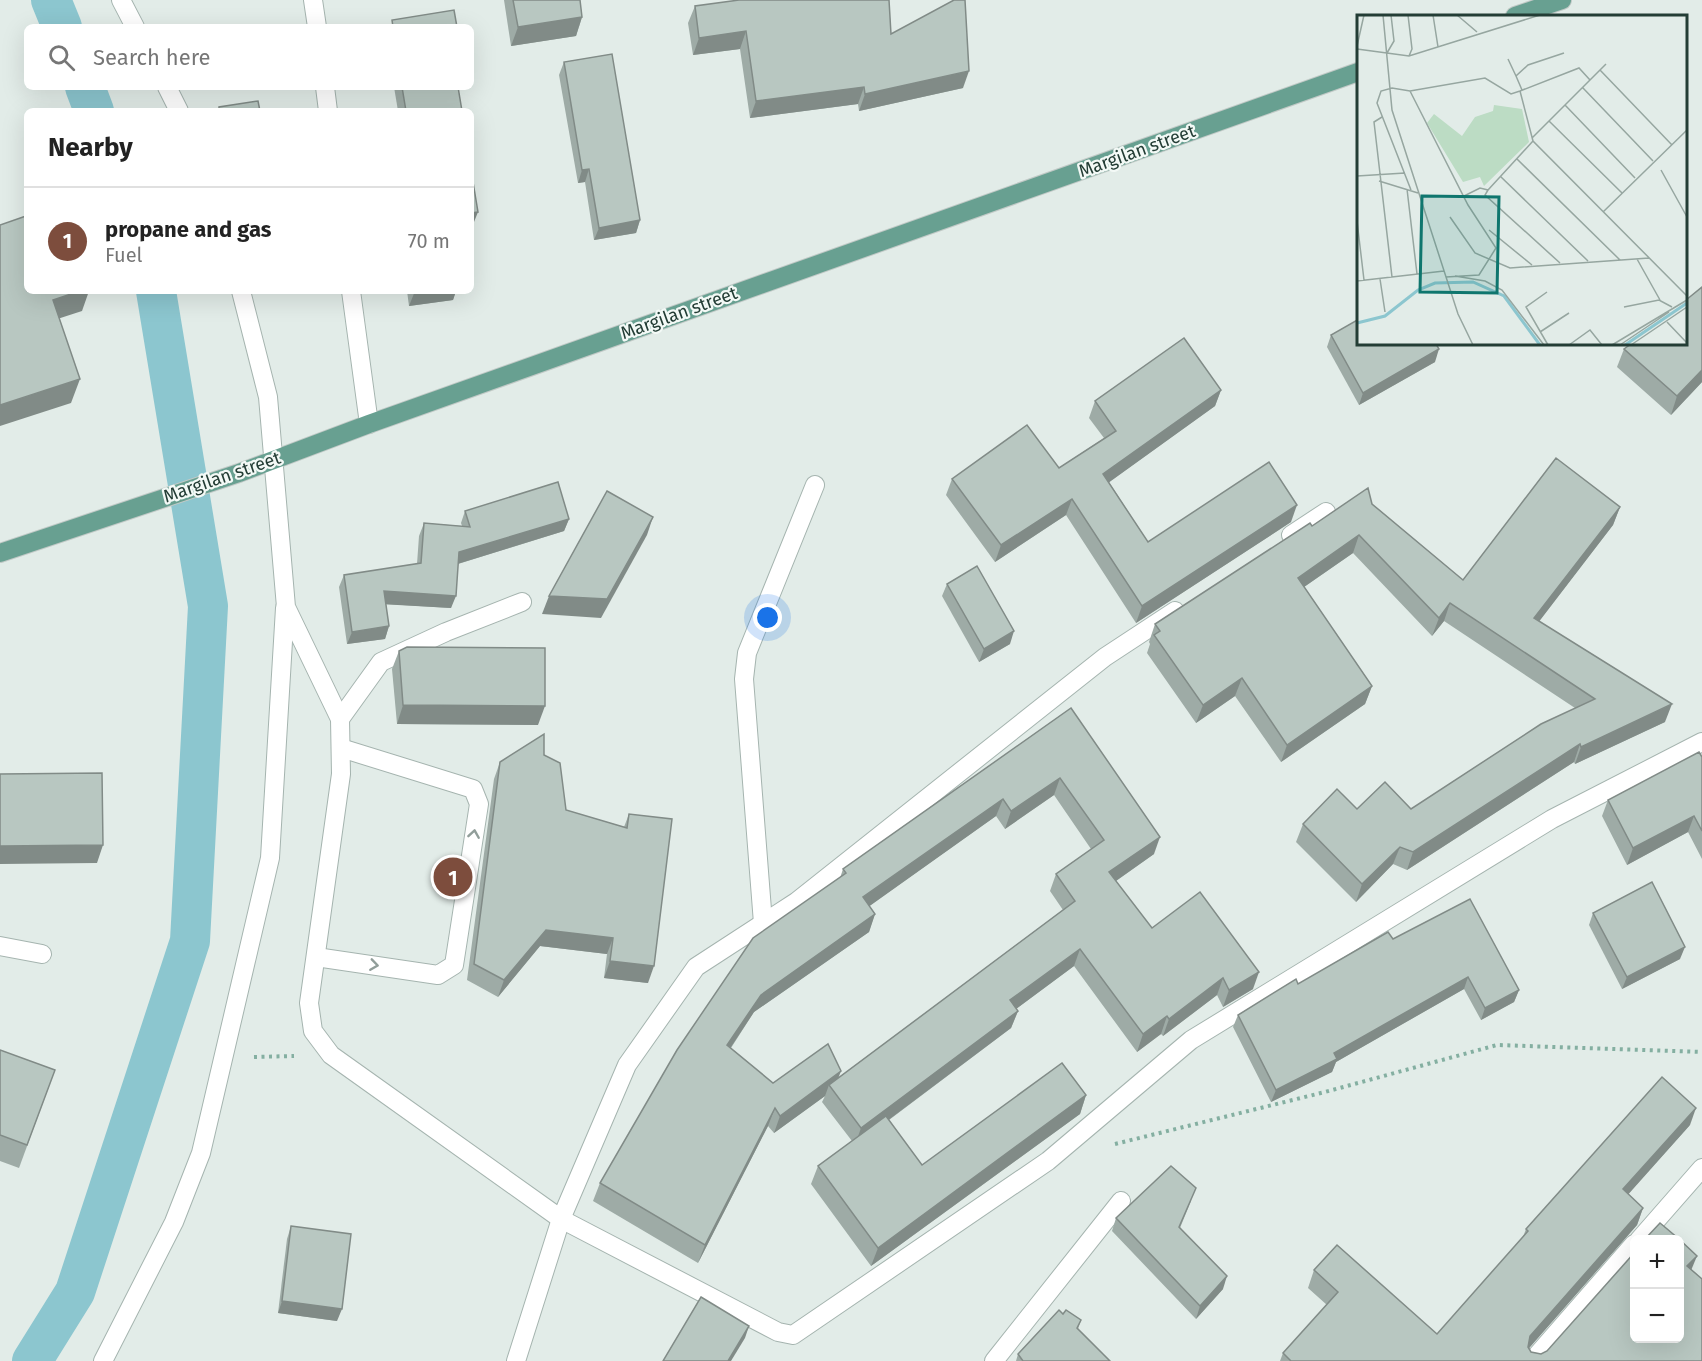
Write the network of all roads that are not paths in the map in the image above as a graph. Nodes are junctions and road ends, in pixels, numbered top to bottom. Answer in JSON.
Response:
{"nodes":[{"id":1,"x":121,"y":0,"type":"edge"},
{"id":2,"x":313,"y":0,"type":"edge"},
{"id":3,"x":1562,"y":0,"type":"edge"},
{"id":4,"x":1518,"y":15,"type":"edge"},
{"id":5,"x":133,"y":24,"type":"edge"},
{"id":6,"x":317,"y":24,"type":"edge"},
{"id":7,"x":1357,"y":73,"type":"edge"},
{"id":8,"x":168,"y":90,"type":"edge"},
{"id":9,"x":325,"y":90,"type":"edge"},
{"id":10,"x":178,"y":108,"type":"edge"},
{"id":11,"x":328,"y":108,"type":"edge"},
{"id":12,"x":242,"y":294,"type":"edge"},
{"id":13,"x":351,"y":294,"type":"edge"},
{"id":14,"x":369,"y":424,"type":"junction"},
{"id":15,"x":273,"y":460,"type":"junction"},
{"id":16,"x":815,"y":485,"type":"dead end"},
{"id":17,"x":1326,"y":512,"type":"dead end"},
{"id":18,"x":1276,"y":545,"type":"edge"},
{"id":19,"x":0,"y":553,"type":"edge"},
{"id":20,"x":522,"y":602,"type":"dead end"},
{"id":21,"x":1185,"y":604,"type":"edge"},
{"id":22,"x":286,"y":607,"type":"junction"},
{"id":23,"x":340,"y":719,"type":"junction"},
{"id":24,"x":1702,"y":742,"type":"edge"},
{"id":25,"x":341,"y":748,"type":"junction"},
{"id":26,"x":763,"y":923,"type":"junction"},
{"id":27,"x":0,"y":946,"type":"edge"},
{"id":28,"x":42,"y":954,"type":"dead end"},
{"id":29,"x":316,"y":957,"type":"junction"},
{"id":30,"x":1702,"y":1168,"type":"edge"},
{"id":31,"x":1121,"y":1201,"type":"dead end"},
{"id":32,"x":561,"y":1220,"type":"junction"},
{"id":33,"x":1643,"y":1235,"type":"edge"},
{"id":34,"x":1630,"y":1250,"type":"edge"},
{"id":35,"x":103,"y":1361,"type":"edge"},
{"id":36,"x":516,"y":1361,"type":"edge"},
{"id":37,"x":994,"y":1361,"type":"edge"},
{"id":38,"x":1532,"y":1361,"type":"edge"}],
"edges":[{"from":1,"to":5,"type":"street"},
{"from":2,"to":6,"type":"street"},
{"from":3,"to":4,"type":"main road"},
{"from":7,"to":14,"type":"main road","name":"Margilan street"},
{"from":8,"to":10,"type":"street"},
{"from":9,"to":11,"type":"street"},
{"from":12,"to":15,"type":"street"},
{"from":13,"to":14,"type":"street"},
{"from":14,"to":15,"type":"main road","name":"Margilan street"},
{"from":15,"to":19,"type":"main road","name":"Margilan street"},
{"from":15,"to":22,"type":"street"},
{"from":16,"to":26,"type":"street"},
{"from":17,"to":18,"type":"street"},
{"from":20,"to":23,"type":"street"},
{"from":21,"to":26,"type":"street"},
{"from":22,"to":23,"type":"street"},
{"from":22,"to":35,"type":"street"},
{"from":23,"to":25,"type":"street"},
{"from":24,"to":32,"type":"street"},
{"from":25,"to":29,"type":"street"},
{"from":29,"to":25,"type":"street","one_way":true},
{"from":26,"to":32,"type":"street"},
{"from":27,"to":28,"type":"street"},
{"from":29,"to":32,"type":"street"},
{"from":30,"to":33,"type":"street"},
{"from":31,"to":37,"type":"street"},
{"from":32,"to":36,"type":"street"},
{"from":34,"to":38,"type":"street"}]}
